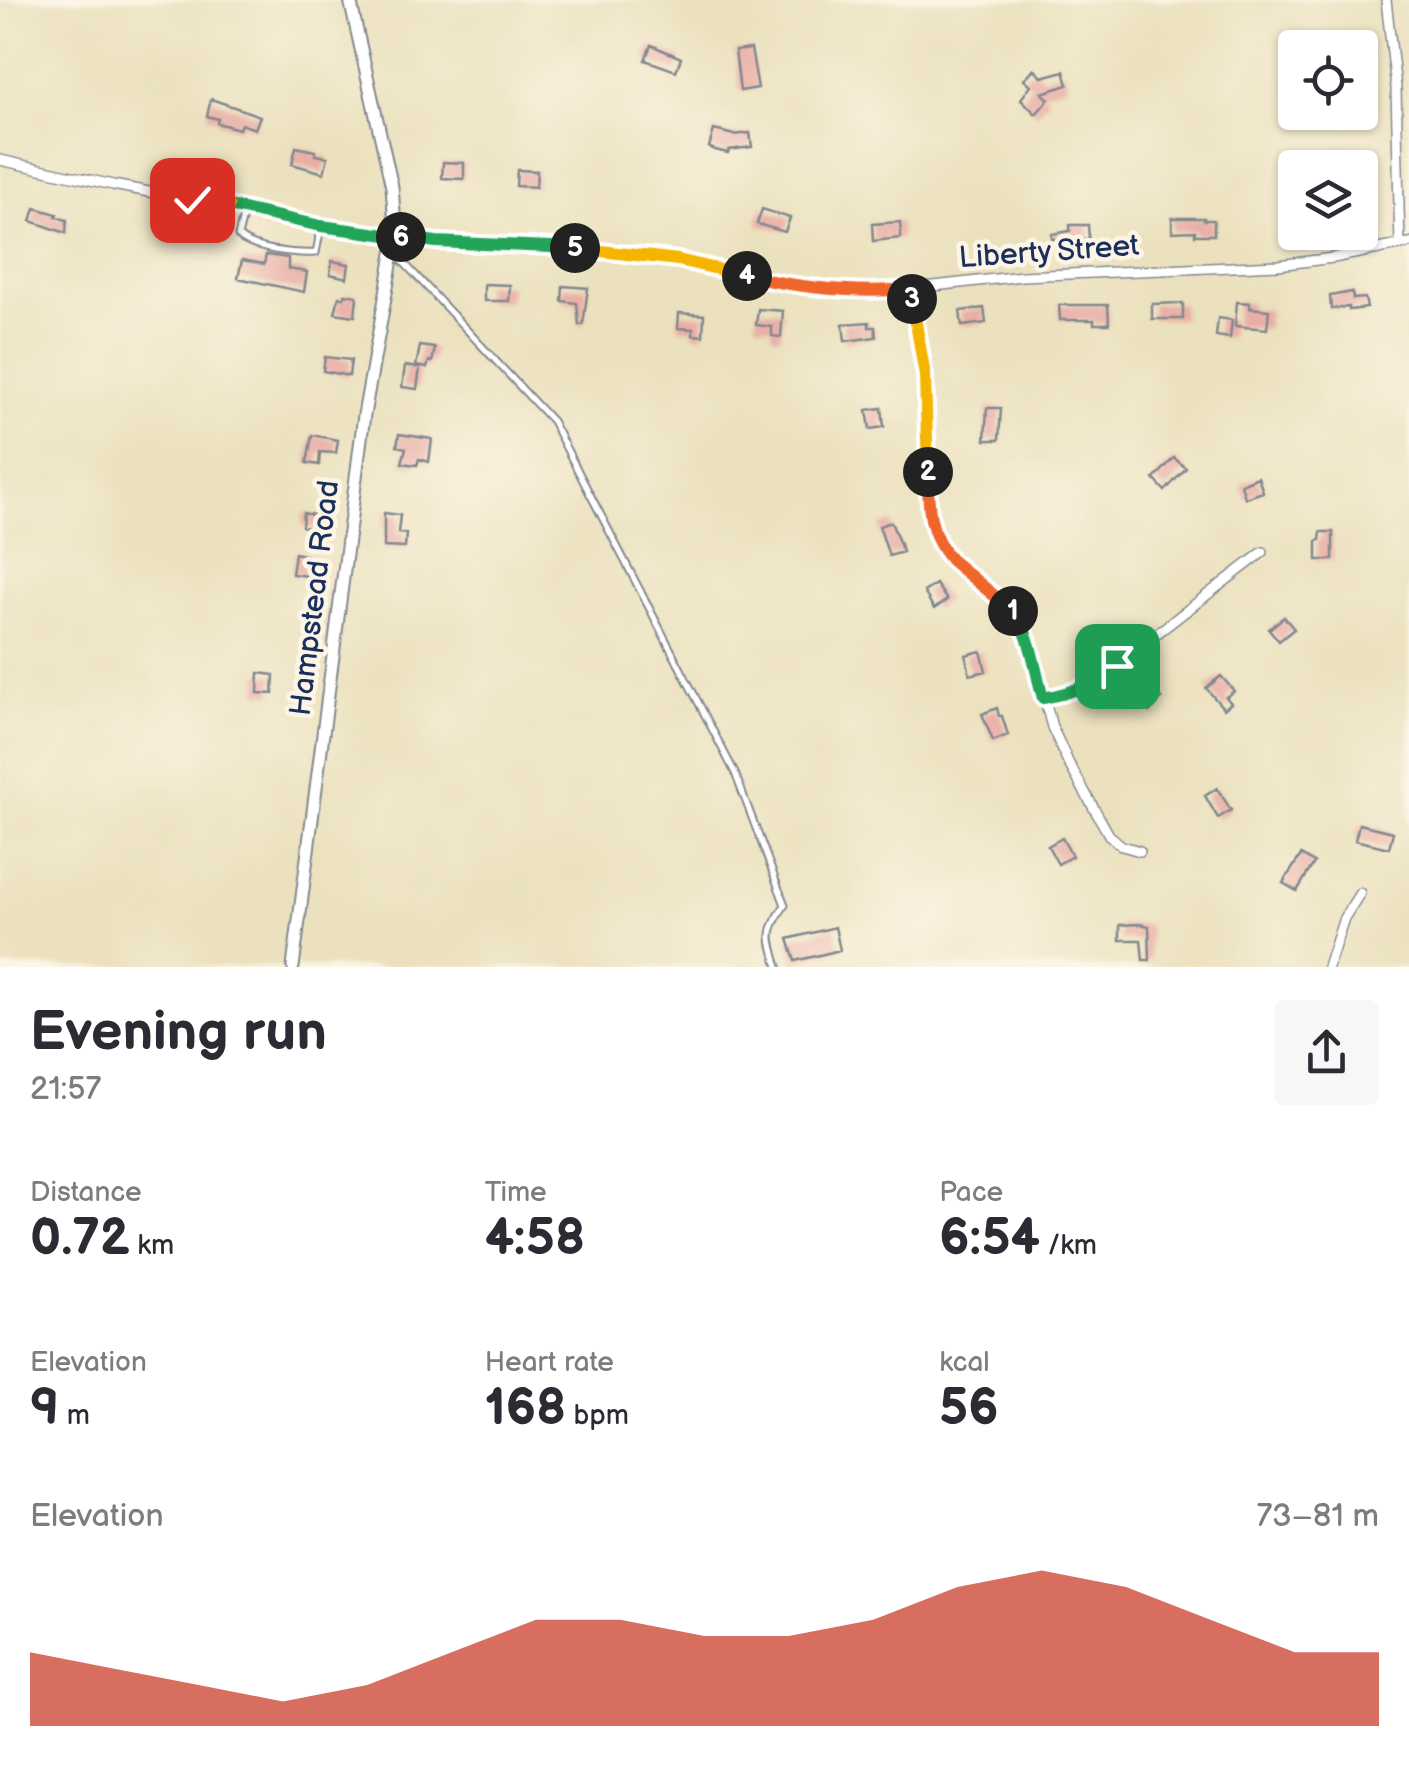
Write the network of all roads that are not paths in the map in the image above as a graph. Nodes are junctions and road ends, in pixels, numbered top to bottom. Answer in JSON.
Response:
{"nodes":[{"id":1,"x":350,"y":0,"type":"edge"},
{"id":2,"x":1386,"y":0,"type":"edge"},
{"id":3,"x":0,"y":160,"type":"edge"},
{"id":4,"x":244,"y":209,"type":"junction"},
{"id":5,"x":321,"y":226,"type":"junction"},
{"id":6,"x":396,"y":236,"type":"junction"},
{"id":7,"x":1404,"y":244,"type":"edge"},
{"id":8,"x":394,"y":252,"type":"junction"},
{"id":9,"x":910,"y":289,"type":"junction"},
{"id":10,"x":1264,"y":552,"type":"dead end"},
{"id":11,"x":1043,"y":698,"type":"junction"},
{"id":12,"x":1140,"y":851,"type":"dead end"},
{"id":13,"x":1360,"y":893,"type":"dead end"},
{"id":14,"x":293,"y":967,"type":"edge"},
{"id":15,"x":778,"y":967,"type":"edge"},
{"id":16,"x":1328,"y":967,"type":"edge"}],
"edges":[{"from":1,"to":6,"type":"street","name":"Hampstead Road"},
{"from":2,"to":7,"type":"street"},
{"from":3,"to":4,"type":"street","name":"Liberty Street"},
{"from":4,"to":5,"type":"street","name":"Liberty Street"},
{"from":4,"to":5,"type":"lane"},
{"from":5,"to":6,"type":"street","name":"Liberty Street"},
{"from":6,"to":8,"type":"street","name":"Hampstead Road"},
{"from":6,"to":9,"type":"street","name":"Liberty Street"},
{"from":7,"to":9,"type":"street","name":"Liberty Street"},
{"from":8,"to":14,"type":"street","name":"Hampstead Road"},
{"from":8,"to":15,"type":"lane"},
{"from":9,"to":11,"type":"street"},
{"from":10,"to":11,"type":"street"},
{"from":11,"to":12,"type":"street"},
{"from":13,"to":16,"type":"street"}]}
